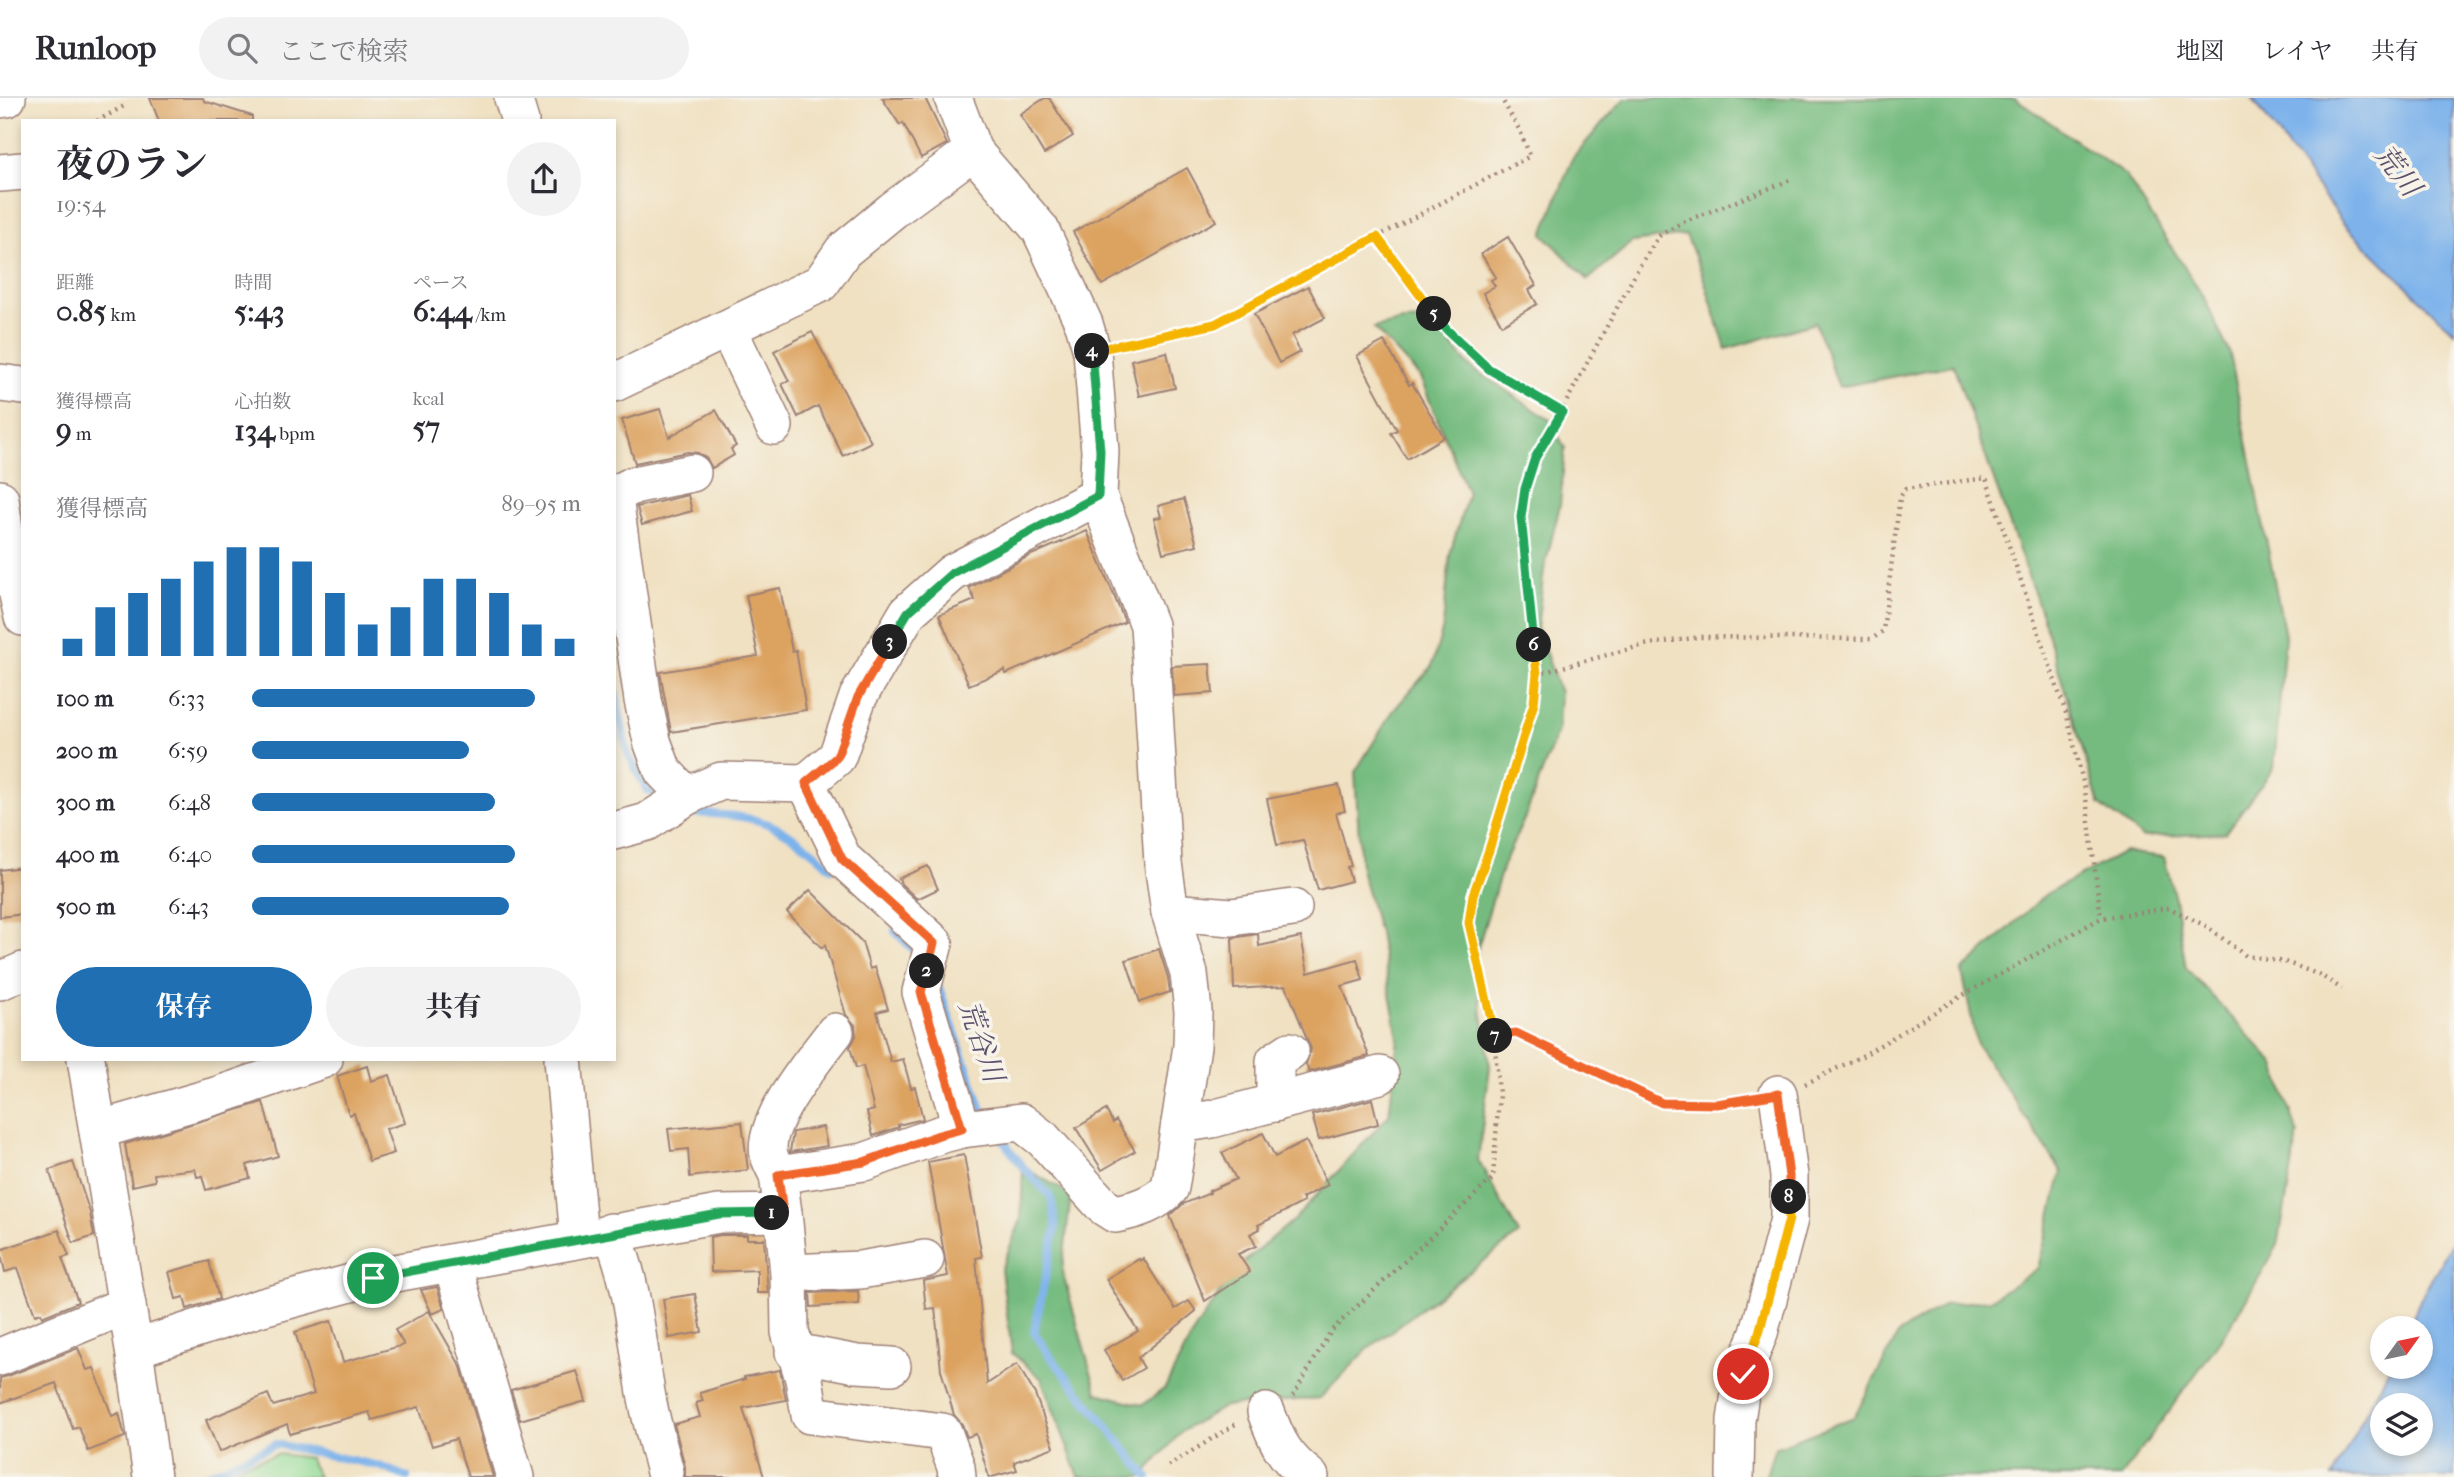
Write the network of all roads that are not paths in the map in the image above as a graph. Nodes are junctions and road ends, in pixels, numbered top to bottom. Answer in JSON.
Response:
{"nodes":[{"id":1,"x":7,"y":98,"type":"edge"},
{"id":2,"x":513,"y":98,"type":"edge"},
{"id":3,"x":953,"y":98,"type":"edge"},
{"id":4,"x":0,"y":99,"type":"edge"},
{"id":5,"x":519,"y":119,"type":"edge"},
{"id":6,"x":973,"y":151,"type":"junction"},
{"id":7,"x":21,"y":171,"type":"edge"},
{"id":8,"x":0,"y":173,"type":"edge"},
{"id":9,"x":728,"y":329,"type":"junction"},
{"id":10,"x":616,"y":382,"type":"edge"},
{"id":11,"x":0,"y":383,"type":"edge"},
{"id":12,"x":21,"y":386,"type":"edge"},
{"id":13,"x":774,"y":426,"type":"dead end"},
{"id":14,"x":692,"y":472,"type":"dead end"},
{"id":15,"x":616,"y":495,"type":"edge"},
{"id":16,"x":1098,"y":496,"type":"junction"},
{"id":17,"x":0,"y":499,"type":"edge"},
{"id":18,"x":616,"y":510,"type":"edge"},
{"id":19,"x":21,"y":608,"type":"edge"},
{"id":20,"x":806,"y":783,"type":"junction"},
{"id":21,"x":687,"y":796,"type":"junction"},
{"id":22,"x":616,"y":830,"type":"edge"},
{"id":23,"x":1293,"y":908,"type":"dead end"},
{"id":24,"x":1170,"y":912,"type":"junction"},
{"id":25,"x":21,"y":972,"type":"edge"},
{"id":26,"x":0,"y":981,"type":"edge"},
{"id":27,"x":835,"y":1032,"type":"dead end"},
{"id":28,"x":1290,"y":1051,"type":"dead end"},
{"id":29,"x":86,"y":1061,"type":"edge"},
{"id":30,"x":318,"y":1061,"type":"edge"},
{"id":31,"x":563,"y":1061,"type":"edge"},
{"id":32,"x":1380,"y":1075,"type":"dead end"},
{"id":33,"x":1778,"y":1094,"type":"road end"},
{"id":34,"x":1275,"y":1102,"type":"junction"},
{"id":35,"x":1180,"y":1124,"type":"junction"},
{"id":36,"x":962,"y":1129,"type":"junction"},
{"id":37,"x":97,"y":1130,"type":"junction"},
{"id":38,"x":778,"y":1175,"type":"junction"},
{"id":39,"x":783,"y":1213,"type":"junction"},
{"id":40,"x":595,"y":1235,"type":"junction"},
{"id":41,"x":925,"y":1259,"type":"dead end"},
{"id":42,"x":452,"y":1263,"type":"junction"},
{"id":43,"x":789,"y":1273,"type":"junction"},
{"id":44,"x":127,"y":1305,"type":"junction"},
{"id":45,"x":134,"y":1349,"type":"junction"},
{"id":46,"x":794,"y":1352,"type":"junction"},
{"id":47,"x":0,"y":1357,"type":"edge"},
{"id":48,"x":892,"y":1366,"type":"dead end"},
{"id":49,"x":1266,"y":1412,"type":"road end"},
{"id":50,"x":665,"y":1472,"type":"dead end"},
{"id":51,"x":152,"y":1477,"type":"edge"},
{"id":52,"x":515,"y":1477,"type":"edge"},
{"id":53,"x":957,"y":1477,"type":"edge"},
{"id":54,"x":1310,"y":1477,"type":"edge"},
{"id":55,"x":1735,"y":1477,"type":"edge"}],
"edges":[{"from":1,"to":4,"type":"street"},
{"from":2,"to":5,"type":"street"},
{"from":3,"to":6,"type":"street"},
{"from":6,"to":9,"type":"street"},
{"from":6,"to":16,"type":"street"},
{"from":7,"to":8,"type":"street"},
{"from":9,"to":10,"type":"street"},
{"from":9,"to":13,"type":"street"},
{"from":11,"to":12,"type":"street"},
{"from":14,"to":15,"type":"street"},
{"from":16,"to":20,"type":"street"},
{"from":16,"to":24,"type":"street"},
{"from":17,"to":19,"type":"street"},
{"from":18,"to":21,"type":"street"},
{"from":20,"to":21,"type":"street"},
{"from":20,"to":36,"type":"street"},
{"from":21,"to":22,"type":"street"},
{"from":23,"to":24,"type":"street"},
{"from":24,"to":35,"type":"street"},
{"from":25,"to":26,"type":"street"},
{"from":27,"to":38,"type":"street"},
{"from":28,"to":34,"type":"street"},
{"from":29,"to":37,"type":"street"},
{"from":30,"to":37,"type":"street"},
{"from":31,"to":40,"type":"street"},
{"from":32,"to":34,"type":"street"},
{"from":33,"to":55,"type":"street"},
{"from":34,"to":35,"type":"street"},
{"from":35,"to":36,"type":"street"},
{"from":36,"to":38,"type":"street"},
{"from":37,"to":44,"type":"street"},
{"from":38,"to":39,"type":"street"},
{"from":39,"to":40,"type":"street"},
{"from":39,"to":43,"type":"street"},
{"from":40,"to":42,"type":"street"},
{"from":40,"to":50,"type":"street"},
{"from":41,"to":43,"type":"street"},
{"from":42,"to":45,"type":"street"},
{"from":42,"to":52,"type":"street"},
{"from":43,"to":46,"type":"street"},
{"from":44,"to":45,"type":"street"},
{"from":44,"to":47,"type":"street"},
{"from":45,"to":51,"type":"street"},
{"from":46,"to":48,"type":"street"},
{"from":46,"to":53,"type":"street"},
{"from":49,"to":54,"type":"street"}]}
